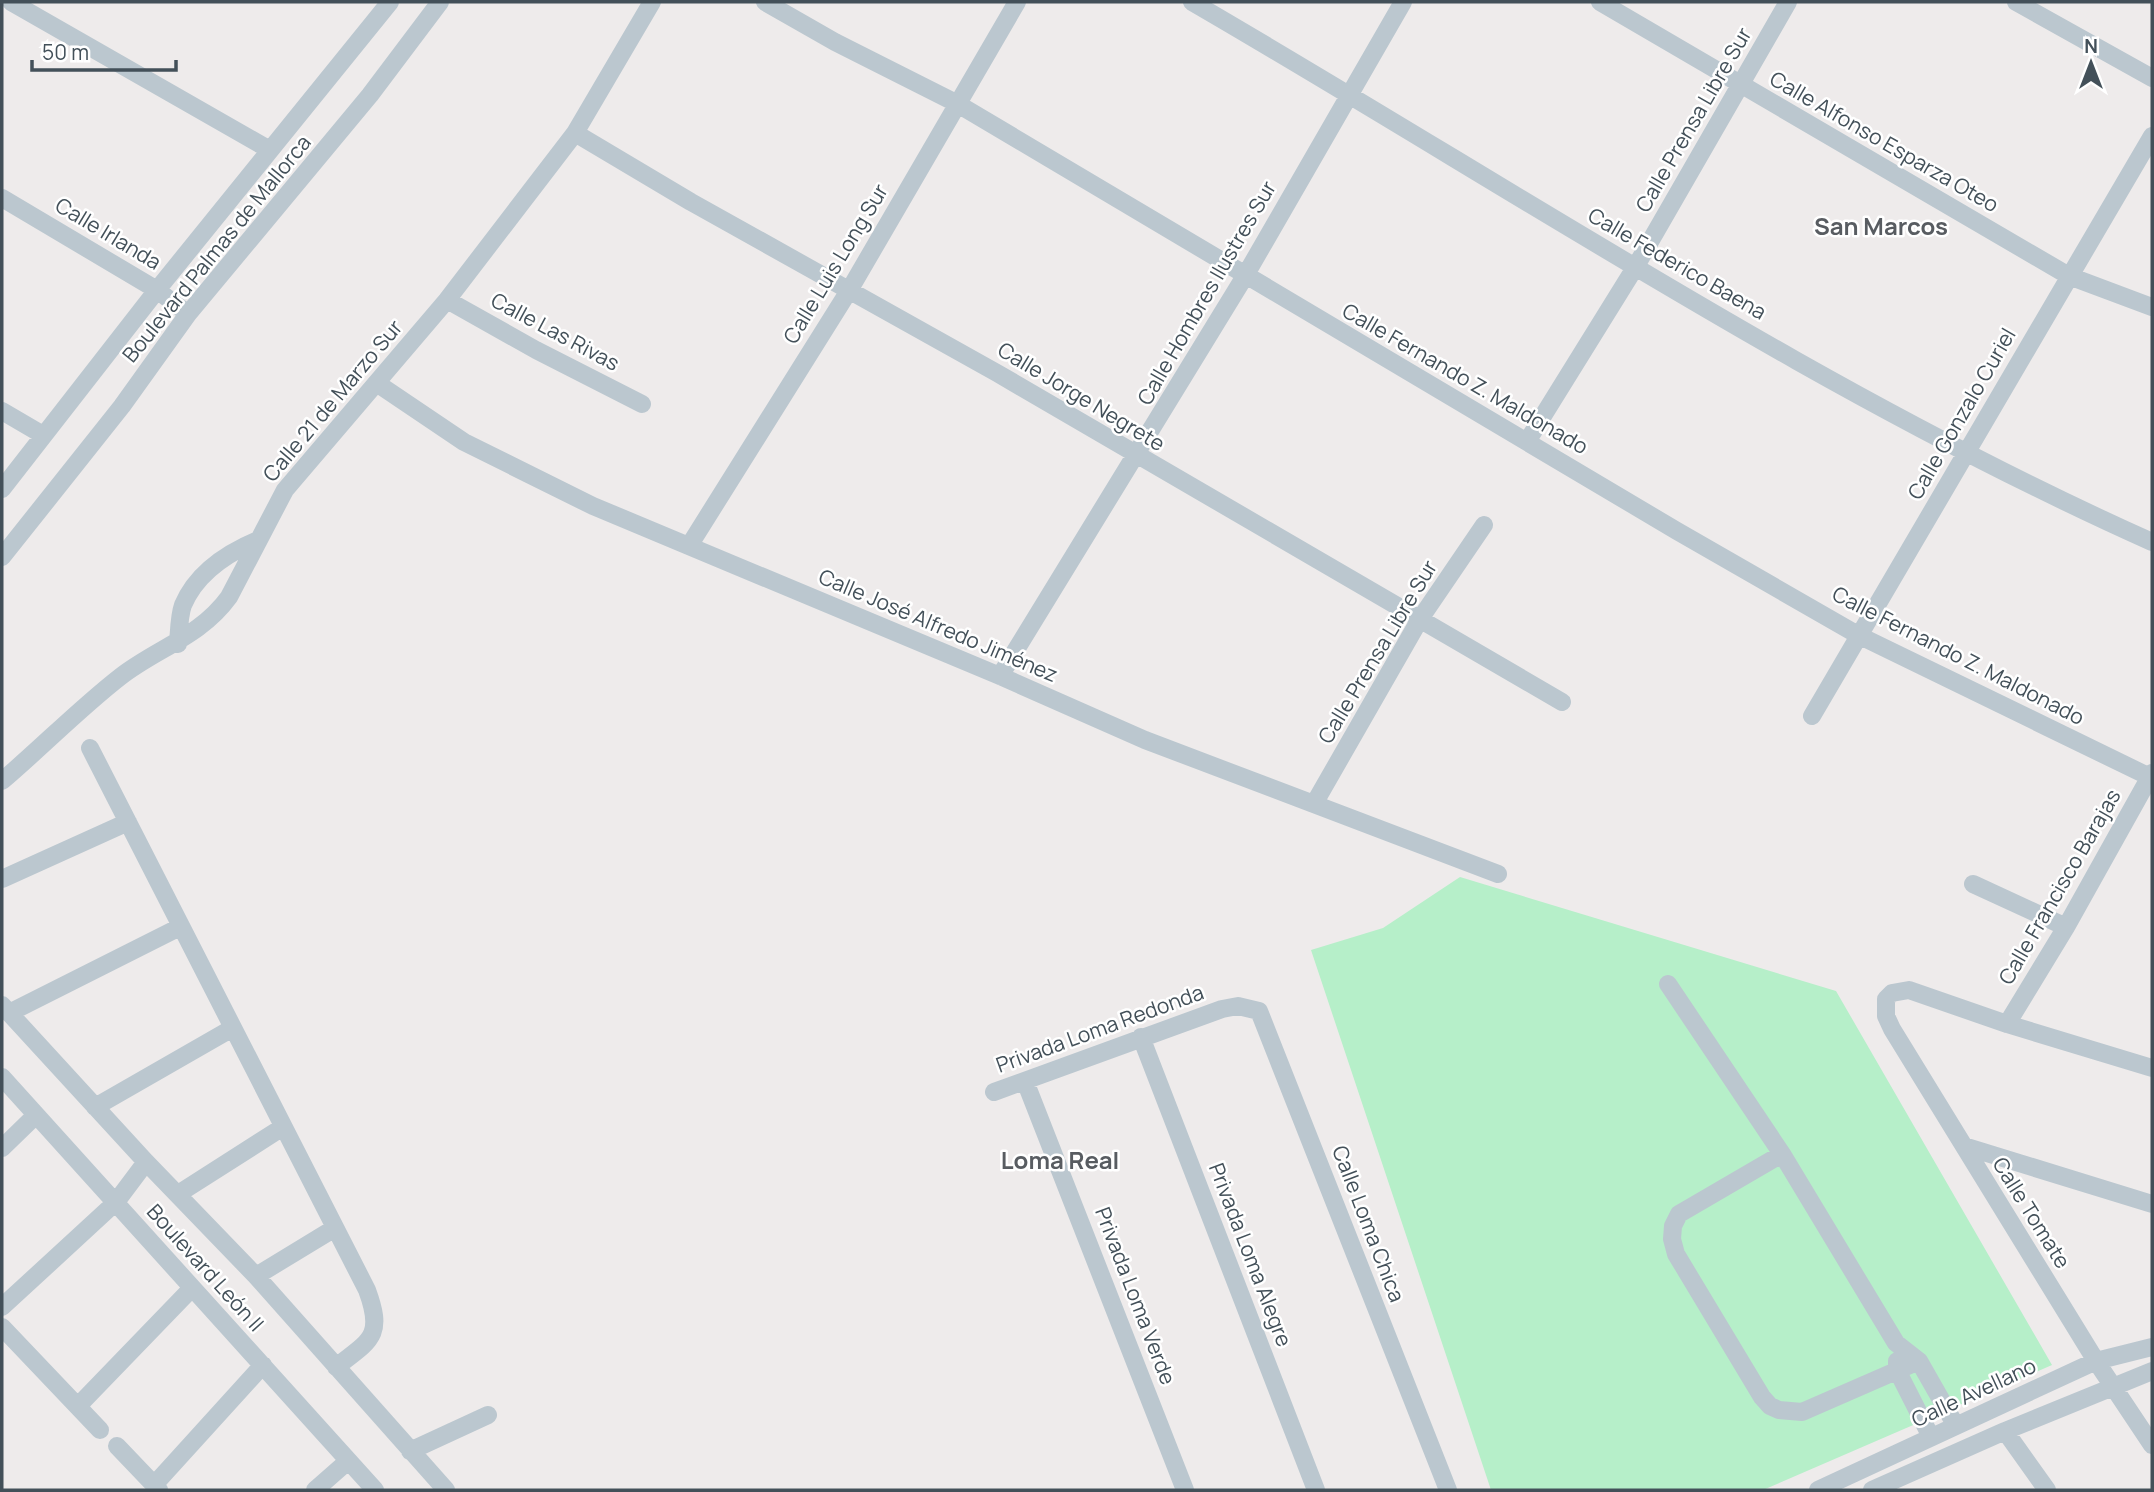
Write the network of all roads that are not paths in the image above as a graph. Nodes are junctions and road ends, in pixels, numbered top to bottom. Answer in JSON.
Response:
{"nodes":[{"id":1,"x":10,"y":2,"type":"edge"},
{"id":2,"x":440,"y":2,"type":"edge"},
{"id":3,"x":652,"y":2,"type":"edge"},
{"id":4,"x":765,"y":2,"type":"edge"},
{"id":5,"x":1017,"y":2,"type":"edge"},
{"id":6,"x":1192,"y":2,"type":"edge"},
{"id":7,"x":1403,"y":2,"type":"edge"},
{"id":8,"x":1600,"y":2,"type":"edge"},
{"id":9,"x":1788,"y":2,"type":"edge"},
{"id":10,"x":2016,"y":2,"type":"edge"},
{"id":11,"x":383,"y":4,"type":"edge"},
{"id":12,"x":2152,"y":78,"type":"edge"},
{"id":13,"x":1741,"y":86,"type":"junction"},
{"id":14,"x":1348,"y":93,"type":"junction"},
{"id":15,"x":956,"y":103,"type":"junction"},
{"id":16,"x":575,"y":133,"type":"junction"},
{"id":17,"x":2152,"y":136,"type":"edge"},
{"id":18,"x":270,"y":150,"type":"junction"},
{"id":19,"x":2,"y":198,"type":"edge"},
{"id":20,"x":1636,"y":266,"type":"junction"},
{"id":21,"x":1245,"y":276,"type":"junction"},
{"id":22,"x":2069,"y":276,"type":"junction"},
{"id":23,"x":850,"y":289,"type":"junction"},
{"id":24,"x":157,"y":290,"type":"junction"},
{"id":25,"x":447,"y":300,"type":"junction"},
{"id":26,"x":2152,"y":307,"type":"edge"},
{"id":27,"x":188,"y":314,"type":"junction"},
{"id":28,"x":378,"y":384,"type":"junction"},
{"id":29,"x":642,"y":404,"type":"dead end"},
{"id":30,"x":2,"y":411,"type":"edge"},
{"id":31,"x":43,"y":435,"type":"junction"},
{"id":32,"x":1528,"y":440,"type":"junction"},
{"id":33,"x":1965,"y":453,"type":"junction"},
{"id":34,"x":1136,"y":457,"type":"junction"},
{"id":35,"x":2,"y":489,"type":"edge"},
{"id":36,"x":1484,"y":525,"type":"dead end"},
{"id":37,"x":258,"y":540,"type":"junction"},
{"id":38,"x":2152,"y":542,"type":"edge"},
{"id":39,"x":689,"y":546,"type":"junction"},
{"id":40,"x":2,"y":557,"type":"edge"},
{"id":41,"x":218,"y":561,"type":"junction"},
{"id":42,"x":239,"y":578,"type":"junction"},
{"id":43,"x":1420,"y":619,"type":"junction"},
{"id":44,"x":1858,"y":635,"type":"junction"},
{"id":45,"x":178,"y":644,"type":"junction"},
{"id":46,"x":1000,"y":676,"type":"junction"},
{"id":47,"x":1562,"y":702,"type":"dead end"},
{"id":48,"x":1812,"y":716,"type":"dead end"},
{"id":49,"x":90,"y":748,"type":"dead end"},
{"id":50,"x":2152,"y":776,"type":"edge"},
{"id":51,"x":2,"y":781,"type":"edge"},
{"id":52,"x":1314,"y":804,"type":"junction"},
{"id":53,"x":128,"y":822,"type":"junction"},
{"id":54,"x":1499,"y":874,"type":"dead end"},
{"id":55,"x":2,"y":878,"type":"edge"},
{"id":56,"x":1973,"y":884,"type":"dead end"},
{"id":57,"x":180,"y":927,"type":"junction"},
{"id":58,"x":2066,"y":927,"type":"junction"},
{"id":59,"x":1668,"y":984,"type":"dead end"},
{"id":60,"x":5,"y":1009,"type":"edge"},
{"id":61,"x":1222,"y":1009,"type":"joint"},
{"id":62,"x":2007,"y":1024,"type":"junction"},
{"id":63,"x":231,"y":1029,"type":"junction"},
{"id":64,"x":1141,"y":1037,"type":"junction"},
{"id":65,"x":2152,"y":1068,"type":"edge"},
{"id":66,"x":2,"y":1077,"type":"edge"},
{"id":67,"x":1025,"y":1080,"type":"junction"},
{"id":68,"x":994,"y":1092,"type":"dead end"},
{"id":69,"x":95,"y":1107,"type":"junction"},
{"id":70,"x":36,"y":1115,"type":"junction"},
{"id":71,"x":283,"y":1127,"type":"junction"},
{"id":72,"x":1964,"y":1146,"type":"junction"},
{"id":73,"x":2,"y":1148,"type":"edge"},
{"id":74,"x":1782,"y":1154,"type":"junction"},
{"id":75,"x":146,"y":1162,"type":"junction"},
{"id":76,"x":178,"y":1194,"type":"junction"},
{"id":77,"x":116,"y":1202,"type":"junction"},
{"id":78,"x":2152,"y":1204,"type":"edge"},
{"id":79,"x":335,"y":1228,"type":"junction"},
{"id":80,"x":256,"y":1276,"type":"junction"},
{"id":81,"x":192,"y":1288,"type":"junction"},
{"id":82,"x":2,"y":1307,"type":"edge"},
{"id":83,"x":2,"y":1327,"type":"edge"},
{"id":84,"x":1896,"y":1343,"type":"junction"},
{"id":85,"x":2152,"y":1347,"type":"edge"},
{"id":86,"x":1919,"y":1361,"type":"junction"},
{"id":87,"x":2096,"y":1361,"type":"junction"},
{"id":88,"x":263,"y":1365,"type":"junction"},
{"id":89,"x":336,"y":1367,"type":"junction"},
{"id":90,"x":1897,"y":1370,"type":"junction"},
{"id":91,"x":2152,"y":1371,"type":"edge"},
{"id":92,"x":2112,"y":1385,"type":"junction"},
{"id":93,"x":78,"y":1406,"type":"junction"},
{"id":94,"x":488,"y":1415,"type":"dead end"},
{"id":95,"x":1956,"y":1426,"type":"junction"},
{"id":96,"x":100,"y":1430,"type":"dead end"},
{"id":97,"x":2005,"y":1430,"type":"junction"},
{"id":98,"x":1931,"y":1437,"type":"junction"},
{"id":99,"x":2152,"y":1445,"type":"edge"},
{"id":100,"x":117,"y":1446,"type":"dead end"},
{"id":101,"x":410,"y":1451,"type":"junction"},
{"id":102,"x":1887,"y":1459,"type":"junction"},
{"id":103,"x":348,"y":1461,"type":"junction"},
{"id":104,"x":1905,"y":1484,"type":"edge"},
{"id":105,"x":157,"y":1488,"type":"edge"},
{"id":106,"x":315,"y":1490,"type":"edge"},
{"id":107,"x":375,"y":1490,"type":"edge"},
{"id":108,"x":446,"y":1490,"type":"edge"},
{"id":109,"x":1185,"y":1490,"type":"edge"},
{"id":110,"x":1316,"y":1490,"type":"edge"},
{"id":111,"x":1448,"y":1490,"type":"edge"},
{"id":112,"x":1818,"y":1490,"type":"edge"},
{"id":113,"x":1872,"y":1490,"type":"edge"},
{"id":114,"x":2047,"y":1490,"type":"edge"}],
"edges":[{"from":1,"to":18,"type":"street"},
{"from":2,"to":27,"type":"street","name":"Boulevard Palmas de Mallorca"},
{"from":3,"to":16,"type":"street","name":"Calle 21 de Marzo Sur"},
{"from":4,"to":15,"type":"street","name":"Calle Fernando Z. Maldonado"},
{"from":5,"to":15,"type":"street","name":"Calle Luis Long Sur"},
{"from":6,"to":14,"type":"street","name":"Calle Federico Baena"},
{"from":7,"to":14,"type":"street","name":"Calle Hombres Ilustres Sur"},
{"from":8,"to":13,"type":"street","name":"Calle Alfonso Esparza Oteo"},
{"from":9,"to":13,"type":"street","name":"Calle Prensa Libre Sur"},
{"from":10,"to":12,"type":"street"},
{"from":11,"to":18,"type":"street","name":"Boulevard Palmas de Mallorca"},
{"from":13,"to":20,"type":"street","name":"Calle Prensa Libre Sur"},
{"from":13,"to":22,"type":"street","name":"Calle Alfonso Esparza Oteo"},
{"from":14,"to":20,"type":"street","name":"Calle Federico Baena"},
{"from":14,"to":21,"type":"street","name":"Calle Hombres Ilustres Sur"},
{"from":15,"to":21,"type":"street","name":"Calle Fernando Z. Maldonado"},
{"from":15,"to":23,"type":"street","name":"Calle Luis Long Sur"},
{"from":16,"to":23,"type":"street","name":"Calle Jorge Negrete"},
{"from":16,"to":25,"type":"street","name":"Calle 21 de Marzo Sur"},
{"from":17,"to":22,"type":"street","name":"Calle Gonzalo Curiel"},
{"from":18,"to":24,"type":"street","name":"Boulevard Palmas de Mallorca"},
{"from":19,"to":24,"type":"street","name":"Calle Irlanda"},
{"from":20,"to":32,"type":"street","name":"Calle Prensa Libre Sur"},
{"from":20,"to":33,"type":"street","name":"Calle Federico Baena"},
{"from":21,"to":32,"type":"street","name":"Calle Fernando Z. Maldonado"},
{"from":21,"to":34,"type":"street","name":"Calle Hombres Ilustres Sur"},
{"from":22,"to":26,"type":"street","name":"Calle Alfonso Esparza Oteo"},
{"from":22,"to":33,"type":"street","name":"Calle Gonzalo Curiel"},
{"from":23,"to":34,"type":"street","name":"Calle Jorge Negrete"},
{"from":23,"to":39,"type":"street","name":"Calle Luis Long Sur"},
{"from":24,"to":27,"type":"street","name":"Calle Irlanda"},
{"from":24,"to":31,"type":"street","name":"Boulevard Palmas de Mallorca"},
{"from":25,"to":28,"type":"street","name":"Calle 21 de Marzo Sur"},
{"from":25,"to":29,"type":"street","name":"Calle Las Rivas"},
{"from":27,"to":40,"type":"street","name":"Boulevard Palmas de Mallorca"},
{"from":28,"to":37,"type":"street","name":"Calle 21 de Marzo Sur"},
{"from":28,"to":39,"type":"street","name":"Calle José Alfredo Jiménez"},
{"from":30,"to":31,"type":"street"},
{"from":31,"to":35,"type":"street","name":"Boulevard Palmas de Mallorca"},
{"from":32,"to":44,"type":"street","name":"Calle Fernando Z. Maldonado"},
{"from":33,"to":38,"type":"street","name":"Calle Federico Baena"},
{"from":33,"to":44,"type":"street","name":"Calle Gonzalo Curiel"},
{"from":34,"to":43,"type":"street","name":"Calle Jorge Negrete"},
{"from":34,"to":46,"type":"street","name":"Calle Hombres Ilustres Sur"},
{"from":36,"to":43,"type":"street","name":"Calle Prensa Libre Sur"},
{"from":37,"to":41,"type":"street"},
{"from":37,"to":42,"type":"street","name":"Calle 21 de Marzo Sur"},
{"from":39,"to":46,"type":"street","name":"Calle José Alfredo Jiménez"},
{"from":41,"to":42,"type":"street"},
{"from":41,"to":45,"type":"street"},
{"from":42,"to":45,"type":"street","name":"Calle 21 de Marzo Sur"},
{"from":43,"to":47,"type":"street","name":"Calle Jorge Negrete"},
{"from":43,"to":52,"type":"street","name":"Calle Prensa Libre Sur"},
{"from":44,"to":48,"type":"street","name":"Calle Gonzalo Curiel"},
{"from":44,"to":50,"type":"street","name":"Calle Fernando Z. Maldonado"},
{"from":45,"to":51,"type":"street","name":"Calle 21 de Marzo Sur"},
{"from":46,"to":52,"type":"street","name":"Calle José Alfredo Jiménez"},
{"from":49,"to":53,"type":"street"},
{"from":50,"to":58,"type":"street","name":"Calle Francisco Barajas"},
{"from":52,"to":54,"type":"street","name":"Calle José Alfredo Jiménez"},
{"from":53,"to":55,"type":"street"},
{"from":53,"to":57,"type":"street"},
{"from":56,"to":58,"type":"street"},
{"from":57,"to":60,"type":"street"},
{"from":57,"to":63,"type":"street"},
{"from":58,"to":62,"type":"street","name":"Calle Francisco Barajas"},
{"from":59,"to":74,"type":"street"},
{"from":60,"to":69,"type":"street"},
{"from":61,"to":64,"type":"street","name":"Privada Loma Redonda"},
{"from":61,"to":111,"type":"street","name":"Calle Loma Chica"},
{"from":62,"to":65,"type":"street"},
{"from":62,"to":72,"type":"street","name":"Calle Tomate"},
{"from":63,"to":69,"type":"street"},
{"from":63,"to":71,"type":"street"},
{"from":64,"to":67,"type":"street","name":"Privada Loma Redonda"},
{"from":64,"to":110,"type":"street","name":"Privada Loma Alegre"},
{"from":66,"to":70,"type":"street","name":"Boulevard León II"},
{"from":67,"to":68,"type":"street","name":"Privada Loma Redonda"},
{"from":67,"to":109,"type":"street","name":"Privada Loma Verde"},
{"from":69,"to":75,"type":"street"},
{"from":70,"to":73,"type":"street"},
{"from":70,"to":77,"type":"street","name":"Boulevard León II"},
{"from":71,"to":76,"type":"street"},
{"from":71,"to":79,"type":"street"},
{"from":72,"to":78,"type":"street"},
{"from":72,"to":87,"type":"street","name":"Calle Tomate"},
{"from":74,"to":84,"type":"street"},
{"from":74,"to":90,"type":"street"},
{"from":75,"to":76,"type":"street"},
{"from":75,"to":77,"type":"street"},
{"from":76,"to":80,"type":"street"},
{"from":77,"to":81,"type":"street","name":"Boulevard León II"},
{"from":77,"to":82,"type":"street"},
{"from":79,"to":80,"type":"street"},
{"from":79,"to":89,"type":"street"},
{"from":80,"to":89,"type":"street"},
{"from":81,"to":88,"type":"street","name":"Boulevard León II"},
{"from":81,"to":93,"type":"street"},
{"from":83,"to":93,"type":"street"},
{"from":84,"to":86,"type":"street"},
{"from":84,"to":90,"type":"street"},
{"from":85,"to":87,"type":"street","name":"Calle Avellano"},
{"from":86,"to":90,"type":"street"},
{"from":86,"to":95,"type":"street"},
{"from":87,"to":92,"type":"street","name":"Calle Tomate"},
{"from":87,"to":95,"type":"street","name":"Calle Avellano"},
{"from":88,"to":103,"type":"street","name":"Boulevard León II"},
{"from":88,"to":105,"type":"street"},
{"from":89,"to":101,"type":"street"},
{"from":90,"to":98,"type":"street"},
{"from":91,"to":92,"type":"street"},
{"from":92,"to":97,"type":"street"},
{"from":92,"to":99,"type":"street","name":"Calle Tomate"},
{"from":93,"to":96,"type":"street"},
{"from":94,"to":101,"type":"street"},
{"from":95,"to":98,"type":"street","name":"Calle Avellano"},
{"from":97,"to":104,"type":"street"},
{"from":97,"to":114,"type":"street"},
{"from":98,"to":102,"type":"street","name":"Calle Avellano"},
{"from":100,"to":105,"type":"street"},
{"from":101,"to":108,"type":"street"},
{"from":102,"to":104,"type":"street"},
{"from":102,"to":112,"type":"street","name":"Calle Avellano"},
{"from":103,"to":106,"type":"street"},
{"from":103,"to":107,"type":"street","name":"Boulevard León II"},
{"from":104,"to":113,"type":"street"}]}
